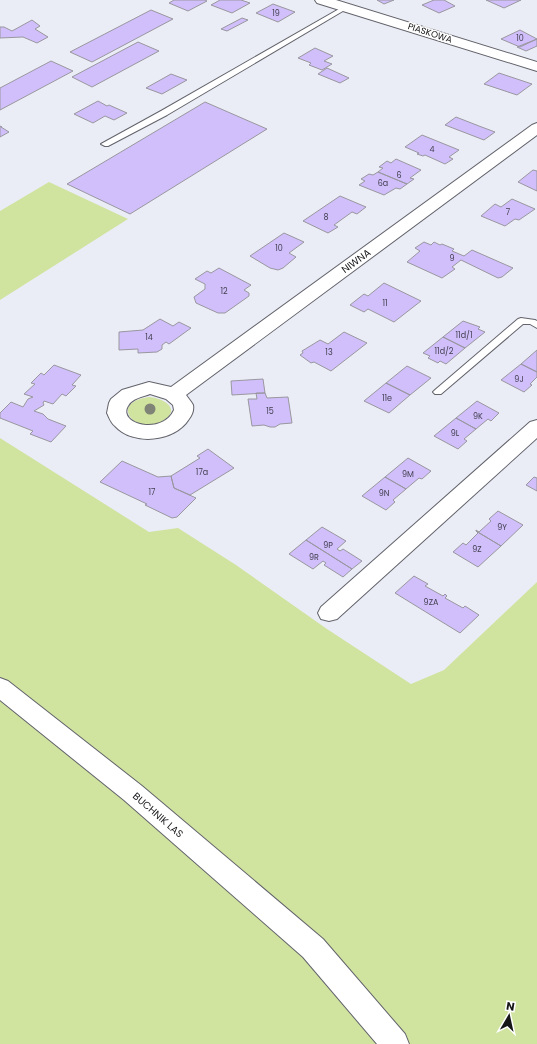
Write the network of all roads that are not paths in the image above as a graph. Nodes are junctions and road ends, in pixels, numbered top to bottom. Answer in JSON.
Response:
{"nodes":[{"id":1,"x":322,"y":0,"type":"edge"},
{"id":2,"x":346,"y":6,"type":"junction"},
{"id":3,"x":537,"y":68,"type":"edge"},
{"id":4,"x":537,"y":128,"type":"edge"},
{"id":5,"x":105,"y":144,"type":"dead end"},
{"id":6,"x":537,"y":325,"type":"edge"},
{"id":7,"x":438,"y":392,"type":"dead end"},
{"id":8,"x":174,"y":394,"type":"dead end"},
{"id":9,"x":537,"y":427,"type":"edge"},
{"id":10,"x":329,"y":613,"type":"dead end"},
{"id":11,"x":0,"y":686,"type":"edge"},
{"id":12,"x":395,"y":1044,"type":"edge"}],
"edges":[{"from":1,"to":2,"type":"street","name":"PIASKOWA"},
{"from":2,"to":3,"type":"street","name":"PIASKOWA"},
{"from":2,"to":5,"type":"lane"},
{"from":4,"to":8,"type":"street","name":"NIWNA"},
{"from":6,"to":7,"type":"lane"},
{"from":9,"to":10,"type":"street"},
{"from":11,"to":12,"type":"street","name":"BUCHNIK LAS"}]}
